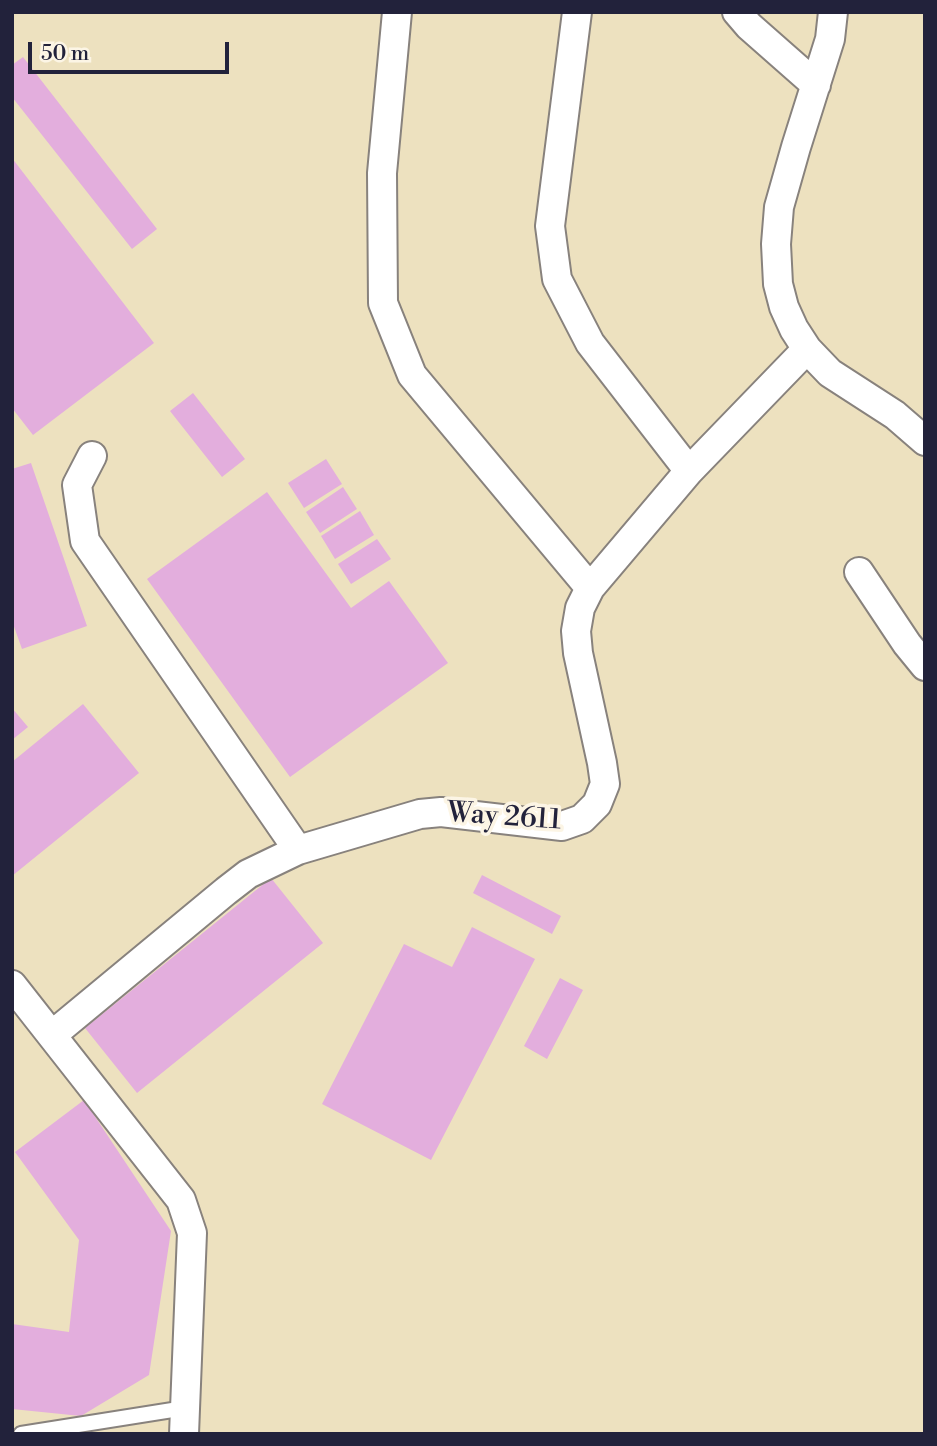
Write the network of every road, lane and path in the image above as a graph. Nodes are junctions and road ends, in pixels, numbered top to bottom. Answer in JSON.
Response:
{"nodes":[{"id":1,"x":397,"y":12,"type":"edge"},
{"id":2,"x":577,"y":12,"type":"edge"},
{"id":3,"x":737,"y":12,"type":"edge"},
{"id":4,"x":833,"y":12,"type":"edge"},
{"id":5,"x":816,"y":85,"type":"junction"},
{"id":6,"x":807,"y":349,"type":"junction"},
{"id":7,"x":925,"y":441,"type":"edge"},
{"id":8,"x":92,"y":456,"type":"dead end"},
{"id":9,"x":689,"y":471,"type":"junction"},
{"id":10,"x":859,"y":572,"type":"dead end"},
{"id":11,"x":590,"y":588,"type":"junction"},
{"id":12,"x":925,"y":666,"type":"edge"},
{"id":13,"x":298,"y":849,"type":"junction"},
{"id":14,"x":15,"y":995,"type":"edge"},
{"id":15,"x":52,"y":1035,"type":"junction"},
{"id":16,"x":184,"y":1421,"type":"edge"},
{"id":17,"x":21,"y":1434,"type":"edge"}],
"edges":[{"from":1,"to":11,"type":"street"},
{"from":2,"to":9,"type":"street"},
{"from":3,"to":5,"type":"street"},
{"from":4,"to":5,"type":"street"},
{"from":5,"to":6,"type":"street"},
{"from":6,"to":7,"type":"street"},
{"from":6,"to":9,"type":"street","name":"Way 2611"},
{"from":8,"to":13,"type":"street"},
{"from":9,"to":11,"type":"street","name":"Way 2611"},
{"from":10,"to":12,"type":"street"},
{"from":11,"to":13,"type":"street","name":"Way 2611"},
{"from":13,"to":15,"type":"street","name":"Way 2611"},
{"from":14,"to":15,"type":"street"},
{"from":15,"to":16,"type":"street"},
{"from":16,"to":17,"type":"lane"}]}
